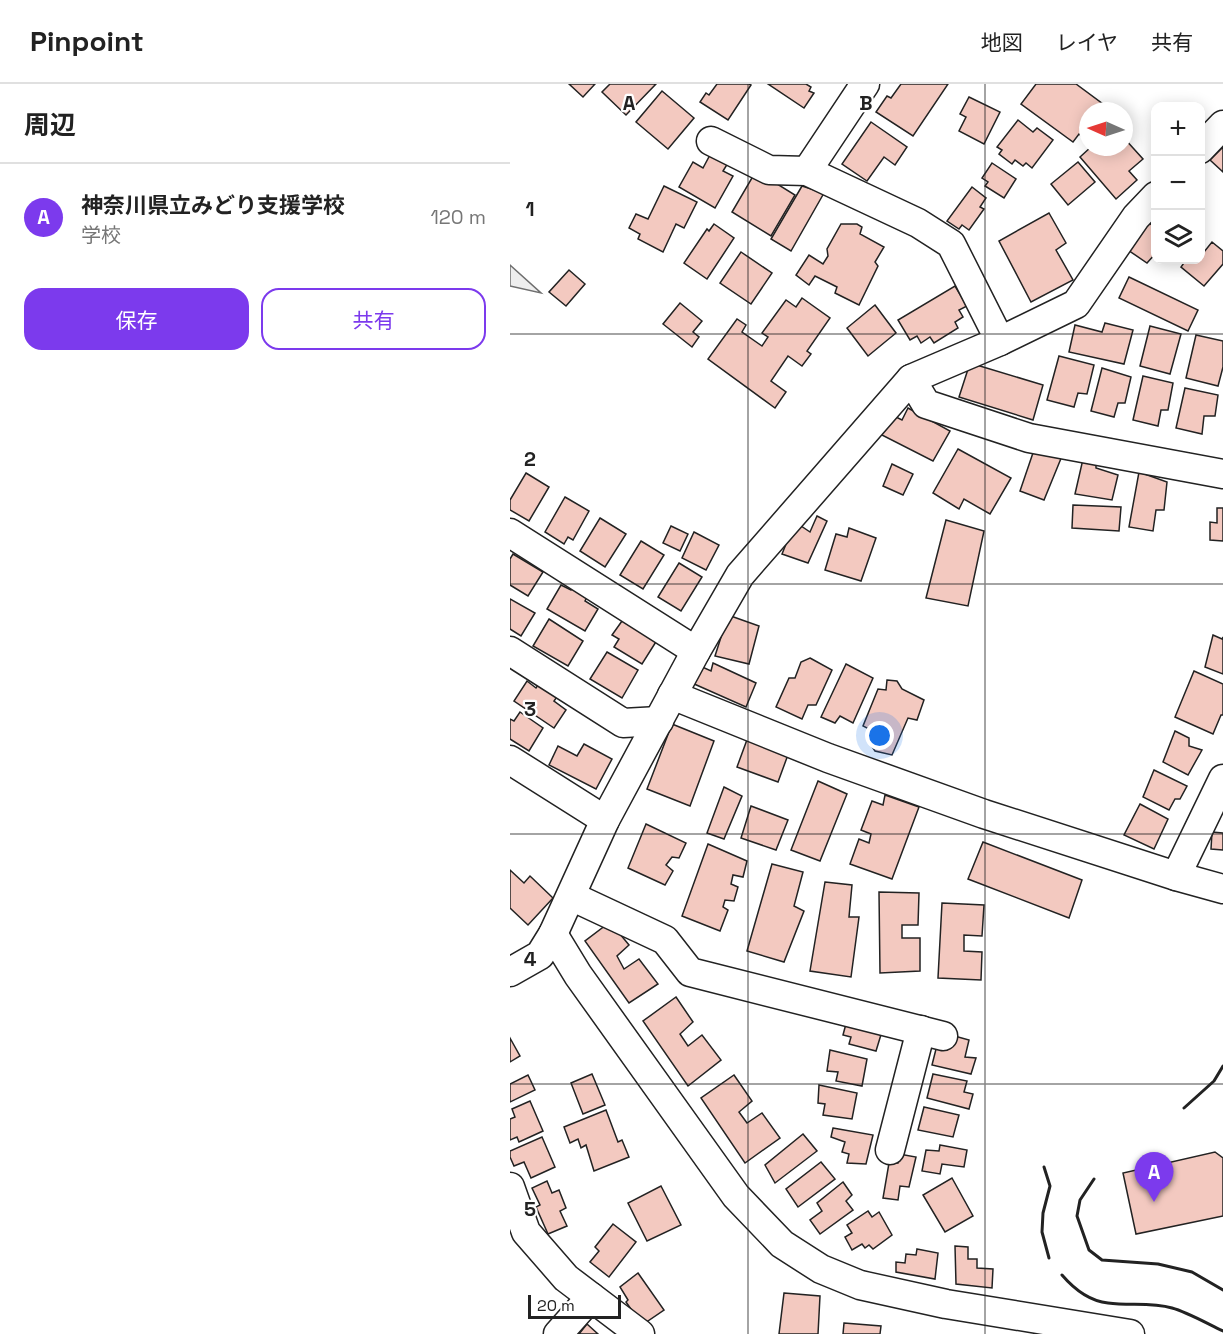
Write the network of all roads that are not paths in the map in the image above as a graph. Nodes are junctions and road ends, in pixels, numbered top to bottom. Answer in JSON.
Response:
{"nodes":[{"id":1,"x":855,"y":87,"type":"edge"},
{"id":2,"x":1223,"y":125,"type":"edge"},
{"id":3,"x":711,"y":141,"type":"dead end"},
{"id":4,"x":1205,"y":144,"type":"edge"},
{"id":5,"x":807,"y":171,"type":"junction"},
{"id":6,"x":1151,"y":200,"type":"edge"},
{"id":7,"x":1000,"y":341,"type":"junction"},
{"id":8,"x":911,"y":379,"type":"junction"},
{"id":9,"x":1223,"y":474,"type":"edge"},
{"id":10,"x":510,"y":533,"type":"edge"},
{"id":11,"x":510,"y":651,"type":"edge"},
{"id":12,"x":696,"y":651,"type":"junction"},
{"id":13,"x":672,"y":695,"type":"junction"},
{"id":14,"x":658,"y":721,"type":"junction"},
{"id":15,"x":510,"y":760,"type":"edge"},
{"id":16,"x":1223,"y":778,"type":"edge"},
{"id":17,"x":605,"y":820,"type":"junction"},
{"id":18,"x":1176,"y":876,"type":"junction"},
{"id":19,"x":1223,"y":889,"type":"edge"},
{"id":20,"x":571,"y":896,"type":"junction"},
{"id":21,"x":553,"y":934,"type":"junction"},
{"id":22,"x":510,"y":972,"type":"edge"},
{"id":23,"x":890,"y":1150,"type":"dead end"},
{"id":24,"x":510,"y":1187,"type":"edge"},
{"id":25,"x":591,"y":1297,"type":"junction"},
{"id":26,"x":558,"y":1334,"type":"edge"},
{"id":27,"x":640,"y":1334,"type":"edge"},
{"id":28,"x":1130,"y":1334,"type":"edge"}],
"edges":[{"from":1,"to":5,"type":"street"},
{"from":2,"to":4,"type":"street"},
{"from":3,"to":5,"type":"street"},
{"from":5,"to":7,"type":"street"},
{"from":6,"to":7,"type":"street"},
{"from":7,"to":8,"type":"street"},
{"from":8,"to":9,"type":"street"},
{"from":8,"to":12,"type":"street"},
{"from":10,"to":12,"type":"street"},
{"from":11,"to":14,"type":"street"},
{"from":12,"to":13,"type":"street"},
{"from":13,"to":14,"type":"street"},
{"from":13,"to":18,"type":"street"},
{"from":14,"to":17,"type":"street"},
{"from":15,"to":17,"type":"street"},
{"from":16,"to":18,"type":"street"},
{"from":17,"to":20,"type":"street"},
{"from":18,"to":19,"type":"street"},
{"from":20,"to":21,"type":"street"},
{"from":20,"to":23,"type":"street"},
{"from":21,"to":22,"type":"street"},
{"from":21,"to":28,"type":"street"},
{"from":24,"to":25,"type":"street"},
{"from":25,"to":26,"type":"street"},
{"from":25,"to":27,"type":"street"}]}
